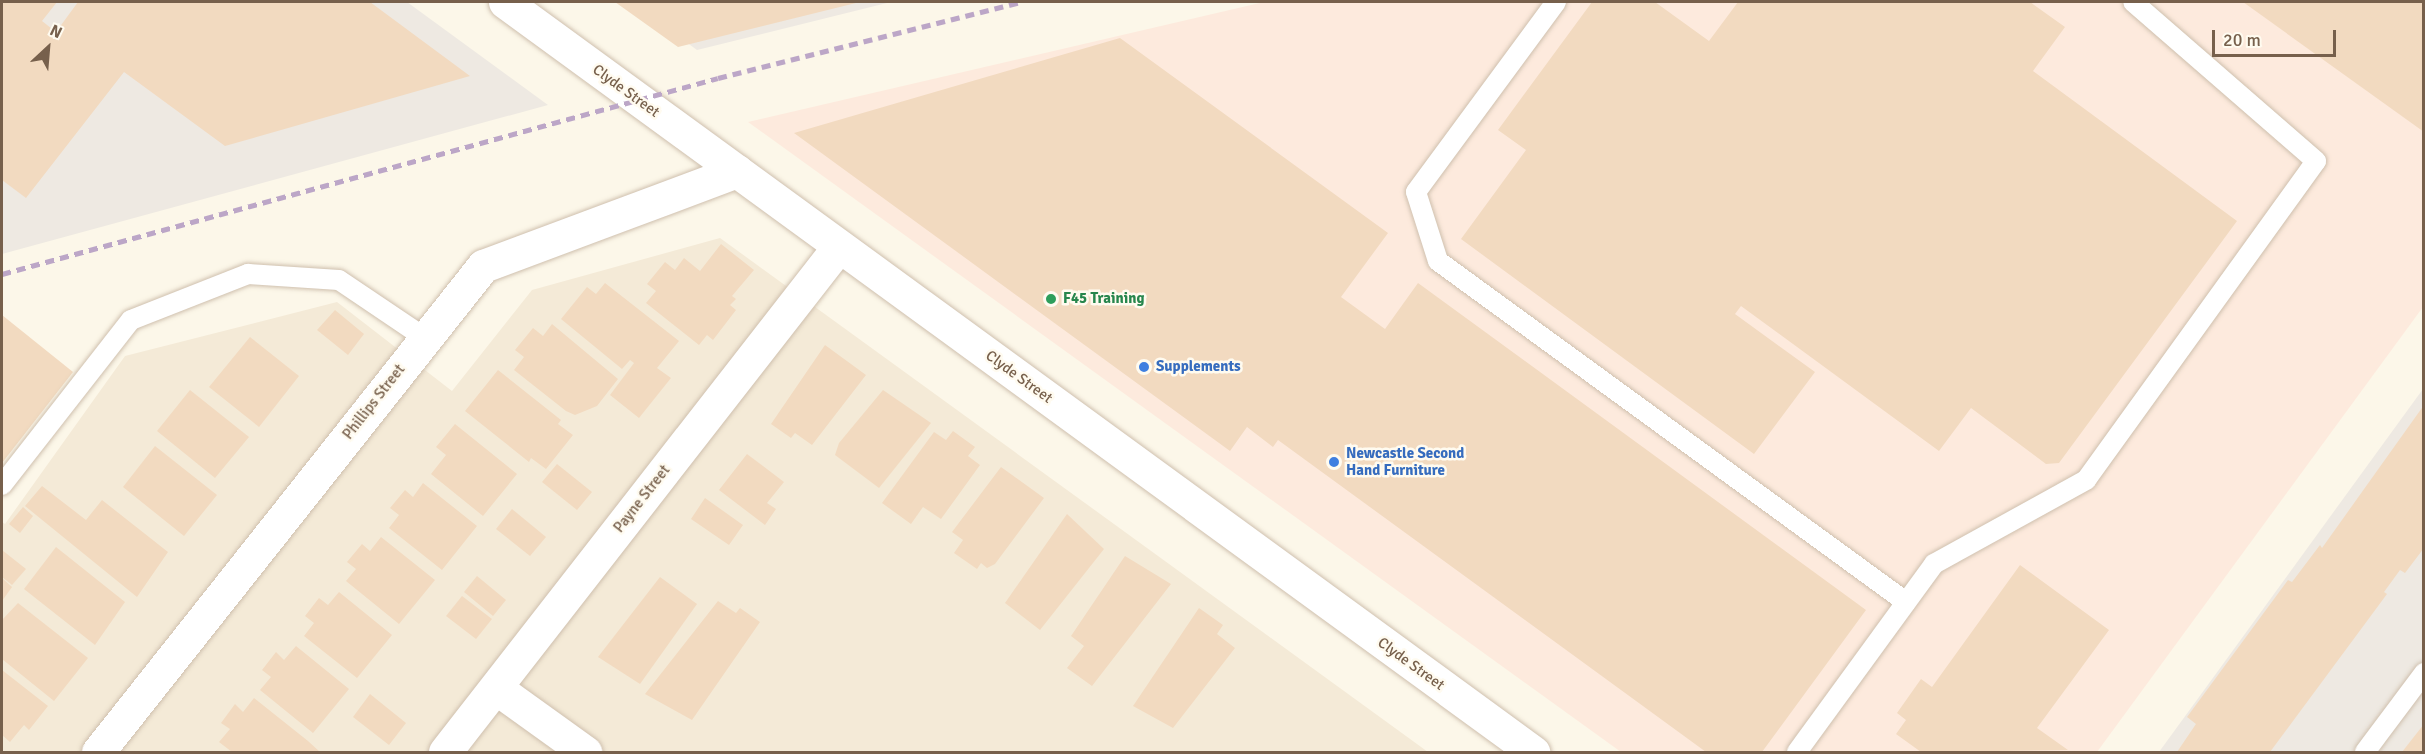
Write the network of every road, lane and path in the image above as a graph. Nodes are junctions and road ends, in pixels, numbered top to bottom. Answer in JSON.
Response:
{"nodes":[{"id":1,"x":505,"y":2,"type":"edge"},
{"id":2,"x":1556,"y":2,"type":"edge"},
{"id":3,"x":2133,"y":2,"type":"edge"},
{"id":4,"x":737,"y":171,"type":"junction"},
{"id":5,"x":839,"y":246,"type":"junction"},
{"id":6,"x":425,"y":338,"type":"junction"},
{"id":7,"x":2,"y":485,"type":"edge"},
{"id":8,"x":1906,"y":602,"type":"junction"},
{"id":9,"x":2424,"y":673,"type":"edge"},
{"id":10,"x":496,"y":687,"type":"junction"},
{"id":11,"x":98,"y":753,"type":"edge"},
{"id":12,"x":445,"y":753,"type":"edge"},
{"id":13,"x":585,"y":753,"type":"edge"},
{"id":14,"x":1533,"y":753,"type":"edge"},
{"id":15,"x":1797,"y":753,"type":"edge"},
{"id":16,"x":2365,"y":753,"type":"edge"}],
"edges":[{"from":1,"to":4,"type":"street","name":"Clyde Street"},
{"from":2,"to":8,"type":"lane"},
{"from":3,"to":8,"type":"lane"},
{"from":4,"to":5,"type":"street","name":"Clyde Street"},
{"from":4,"to":6,"type":"street","name":"Phillips Street"},
{"from":5,"to":10,"type":"street","name":"Payne Street"},
{"from":5,"to":14,"type":"street","name":"Clyde Street"},
{"from":6,"to":7,"type":"lane"},
{"from":6,"to":11,"type":"street","name":"Phillips Street"},
{"from":8,"to":15,"type":"lane"},
{"from":9,"to":16,"type":"lane"},
{"from":10,"to":12,"type":"street","name":"Payne Street"},
{"from":10,"to":13,"type":"street"}]}
